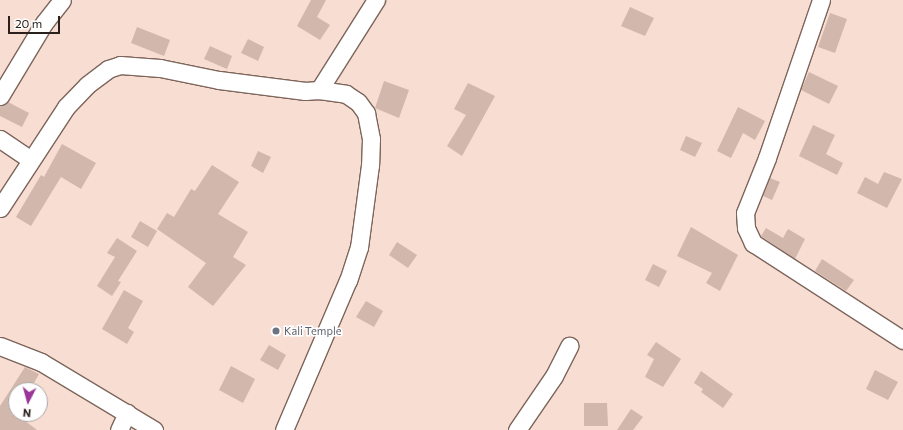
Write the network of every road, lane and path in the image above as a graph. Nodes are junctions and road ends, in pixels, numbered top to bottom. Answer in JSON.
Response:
{"nodes":[{"id":1,"x":62,"y":0,"type":"edge"},
{"id":2,"x":376,"y":0,"type":"edge"},
{"id":3,"x":821,"y":0,"type":"edge"},
{"id":4,"x":319,"y":90,"type":"junction"},
{"id":5,"x":0,"y":96,"type":"edge"},
{"id":6,"x":0,"y":139,"type":"edge"},
{"id":7,"x":32,"y":160,"type":"junction"},
{"id":8,"x":0,"y":208,"type":"edge"},
{"id":9,"x":903,"y":340,"type":"edge"},
{"id":10,"x":0,"y":346,"type":"edge"},
{"id":11,"x":569,"y":346,"type":"dead end"},
{"id":12,"x":127,"y":413,"type":"junction"},
{"id":13,"x":119,"y":430,"type":"edge"},
{"id":14,"x":154,"y":430,"type":"edge"},
{"id":15,"x":284,"y":430,"type":"edge"},
{"id":16,"x":517,"y":430,"type":"edge"}],
"edges":[{"from":1,"to":5,"type":"street"},
{"from":2,"to":4,"type":"street"},
{"from":3,"to":9,"type":"street"},
{"from":4,"to":7,"type":"street"},
{"from":4,"to":15,"type":"street"},
{"from":6,"to":7,"type":"street"},
{"from":7,"to":8,"type":"street"},
{"from":10,"to":12,"type":"street"},
{"from":11,"to":16,"type":"street"},
{"from":12,"to":13,"type":"street"},
{"from":12,"to":14,"type":"street"}]}
